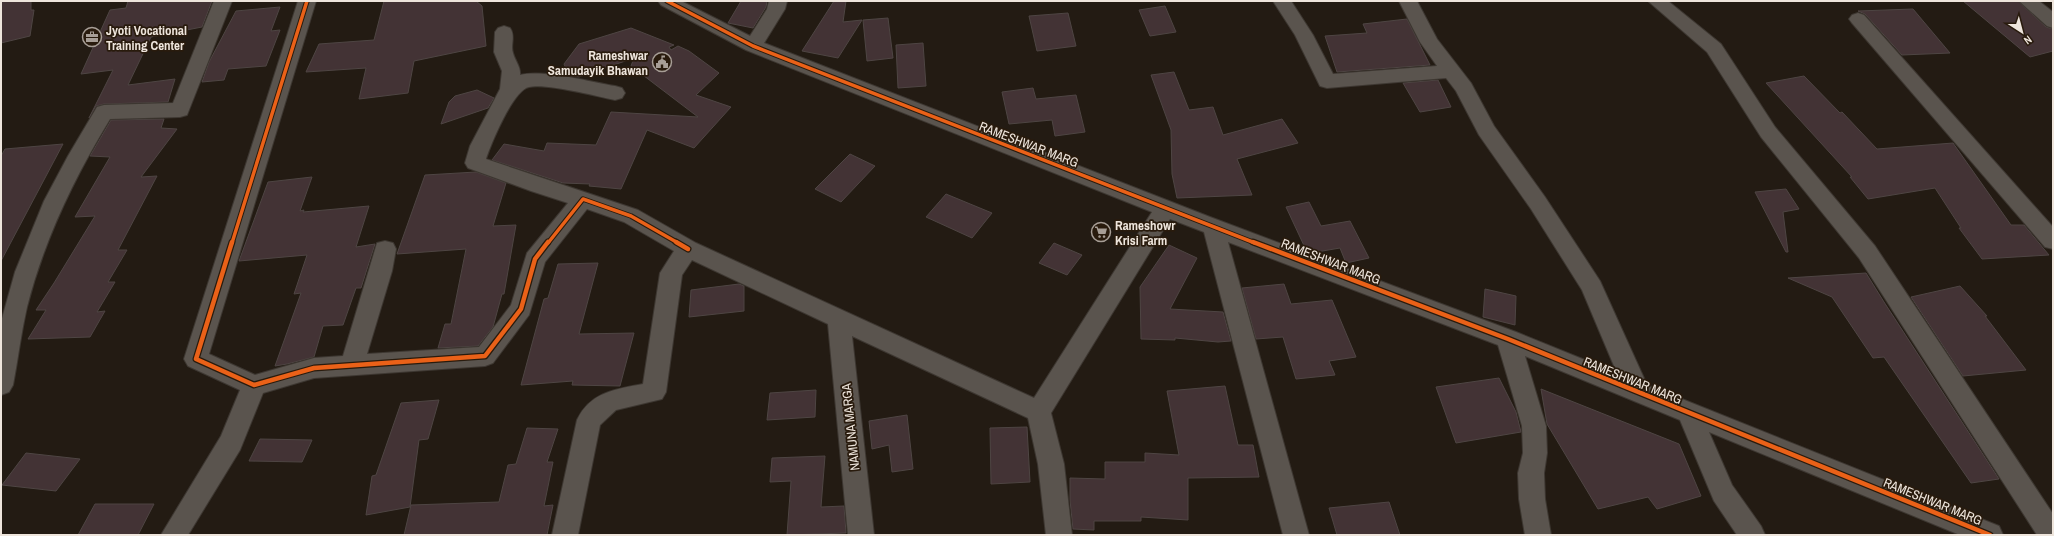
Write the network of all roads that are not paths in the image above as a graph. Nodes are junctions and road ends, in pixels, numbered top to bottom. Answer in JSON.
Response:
{"nodes":[{"id":1,"x":223,"y":1,"type":"edge"},
{"id":2,"x":307,"y":1,"type":"edge"},
{"id":3,"x":667,"y":1,"type":"edge"},
{"id":4,"x":778,"y":1,"type":"edge"},
{"id":5,"x":1282,"y":1,"type":"edge"},
{"id":6,"x":1408,"y":1,"type":"edge"},
{"id":7,"x":1657,"y":1,"type":"edge"},
{"id":8,"x":2028,"y":1,"type":"edge"},
{"id":9,"x":1858,"y":19,"type":"dead end"},
{"id":10,"x":2053,"y":22,"type":"edge"},
{"id":11,"x":504,"y":32,"type":"dead end"},
{"id":12,"x":753,"y":46,"type":"junction"},
{"id":13,"x":1450,"y":71,"type":"junction"},
{"id":14,"x":510,"y":89,"type":"junction"},
{"id":15,"x":615,"y":93,"type":"dead end"},
{"id":16,"x":583,"y":199,"type":"junction"},
{"id":17,"x":1166,"y":208,"type":"junction"},
{"id":18,"x":1213,"y":226,"type":"junction"},
{"id":19,"x":2053,"y":241,"type":"edge"},
{"id":20,"x":385,"y":249,"type":"dead end"},
{"id":21,"x":688,"y":249,"type":"junction"},
{"id":22,"x":839,"y":319,"type":"junction"},
{"id":23,"x":1508,"y":339,"type":"junction"},
{"id":24,"x":352,"y":366,"type":"junction"},
{"id":25,"x":254,"y":385,"type":"junction"},
{"id":26,"x":1,"y":386,"type":"edge"},
{"id":27,"x":1639,"y":393,"type":"junction"},
{"id":28,"x":1039,"y":412,"type":"junction"},
{"id":29,"x":1689,"y":413,"type":"junction"},
{"id":30,"x":174,"y":535,"type":"edge"},
{"id":31,"x":564,"y":535,"type":"edge"},
{"id":32,"x":862,"y":535,"type":"edge"},
{"id":33,"x":1059,"y":535,"type":"edge"},
{"id":34,"x":1296,"y":535,"type":"edge"},
{"id":35,"x":1538,"y":535,"type":"edge"},
{"id":36,"x":1752,"y":535,"type":"edge"},
{"id":37,"x":1990,"y":535,"type":"edge"},
{"id":38,"x":2052,"y":535,"type":"edge"}],
"edges":[{"from":1,"to":26,"type":"street"},
{"from":2,"to":25,"type":"street"},
{"from":3,"to":12,"type":"street","name":"RAMESHWAR MARG"},
{"from":4,"to":12,"type":"street"},
{"from":5,"to":13,"type":"street"},
{"from":6,"to":13,"type":"street"},
{"from":7,"to":38,"type":"street"},
{"from":8,"to":10,"type":"street"},
{"from":9,"to":19,"type":"street"},
{"from":11,"to":14,"type":"street"},
{"from":12,"to":17,"type":"street","name":"RAMESHWAR MARG"},
{"from":13,"to":27,"type":"street"},
{"from":14,"to":15,"type":"street"},
{"from":14,"to":16,"type":"street"},
{"from":16,"to":21,"type":"street"},
{"from":16,"to":24,"type":"street"},
{"from":17,"to":18,"type":"street","name":"RAMESHWAR MARG"},
{"from":17,"to":28,"type":"street"},
{"from":18,"to":23,"type":"street","name":"RAMESHWAR MARG"},
{"from":18,"to":34,"type":"street"},
{"from":20,"to":24,"type":"street"},
{"from":21,"to":22,"type":"street"},
{"from":21,"to":31,"type":"street"},
{"from":22,"to":28,"type":"street"},
{"from":22,"to":32,"type":"street","name":"NAMUNA MARGA"},
{"from":23,"to":27,"type":"street","name":"RAMESHWAR MARG"},
{"from":23,"to":35,"type":"street"},
{"from":24,"to":25,"type":"street"},
{"from":25,"to":30,"type":"street"},
{"from":27,"to":29,"type":"street","name":"RAMESHWAR MARG"},
{"from":28,"to":33,"type":"street"},
{"from":29,"to":36,"type":"street"},
{"from":29,"to":37,"type":"street","name":"RAMESHWAR MARG"}]}
